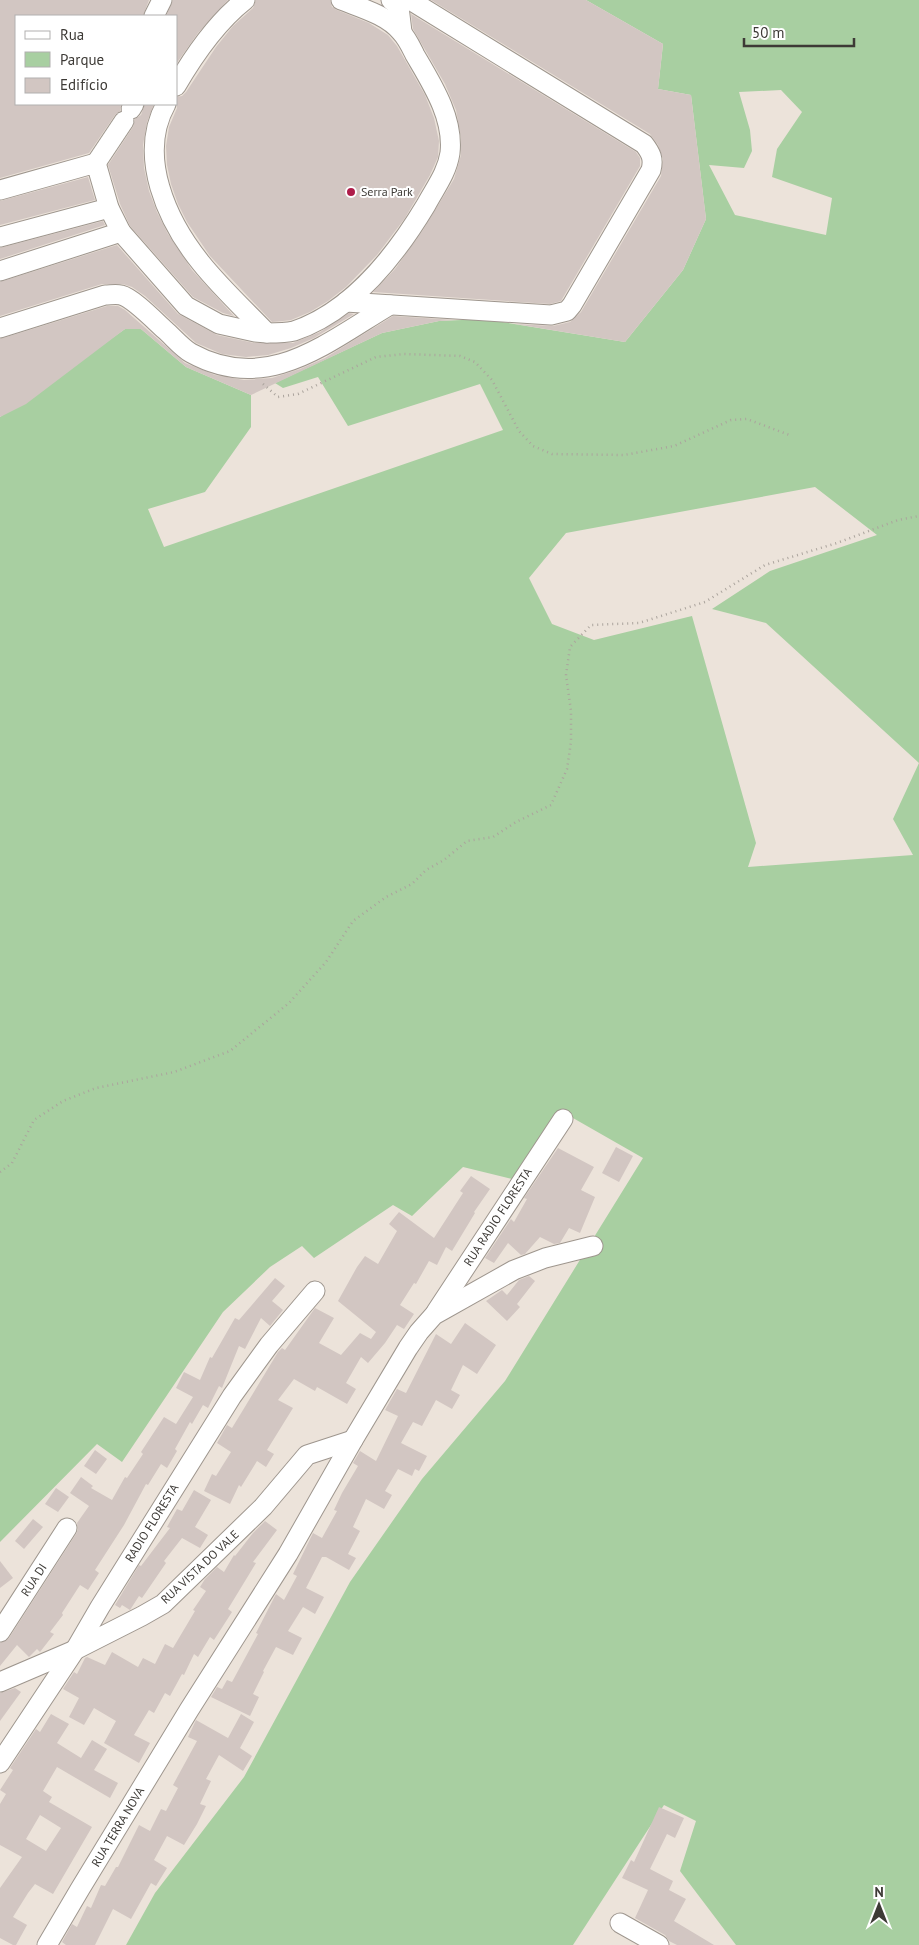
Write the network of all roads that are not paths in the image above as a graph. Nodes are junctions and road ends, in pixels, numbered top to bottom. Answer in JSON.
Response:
{"nodes":[{"id":1,"x":162,"y":0,"type":"edge"},
{"id":2,"x":245,"y":0,"type":"edge"},
{"id":3,"x":341,"y":0,"type":"edge"},
{"id":4,"x":401,"y":2,"type":"edge"},
{"id":5,"x":154,"y":15,"type":"edge"},
{"id":6,"x":402,"y":32,"type":"junction"},
{"id":7,"x":178,"y":83,"type":"edge"},
{"id":8,"x":165,"y":105,"type":"edge"},
{"id":9,"x":130,"y":112,"type":"edge"},
{"id":10,"x":96,"y":163,"type":"junction"},
{"id":11,"x":0,"y":190,"type":"edge"},
{"id":12,"x":109,"y":208,"type":"junction"},
{"id":13,"x":121,"y":232,"type":"junction"},
{"id":14,"x":0,"y":237,"type":"edge"},
{"id":15,"x":0,"y":270,"type":"edge"},
{"id":16,"x":346,"y":302,"type":"junction"},
{"id":17,"x":390,"y":305,"type":"junction"},
{"id":18,"x":0,"y":328,"type":"edge"},
{"id":19,"x":267,"y":333,"type":"junction"},
{"id":20,"x":563,"y":1119,"type":"dead end"},
{"id":21,"x":593,"y":1246,"type":"dead end"},
{"id":22,"x":315,"y":1291,"type":"dead end"},
{"id":23,"x":434,"y":1315,"type":"junction"},
{"id":24,"x":353,"y":1440,"type":"junction"},
{"id":25,"x":68,"y":1528,"type":"dead end"},
{"id":26,"x":0,"y":1632,"type":"edge"},
{"id":27,"x":74,"y":1650,"type":"junction"},
{"id":28,"x":0,"y":1682,"type":"edge"},
{"id":29,"x":0,"y":1763,"type":"edge"},
{"id":30,"x":620,"y":1923,"type":"dead end"},
{"id":31,"x":47,"y":1945,"type":"edge"},
{"id":32,"x":659,"y":1945,"type":"edge"}],
"edges":[{"from":1,"to":5,"type":"street"},
{"from":2,"to":7,"type":"street"},
{"from":3,"to":6,"type":"street"},
{"from":4,"to":6,"type":"street"},
{"from":4,"to":17,"type":"street"},
{"from":6,"to":16,"type":"street"},
{"from":8,"to":19,"type":"street"},
{"from":9,"to":10,"type":"street"},
{"from":10,"to":11,"type":"street"},
{"from":10,"to":12,"type":"street"},
{"from":12,"to":13,"type":"street"},
{"from":12,"to":14,"type":"street"},
{"from":13,"to":15,"type":"street"},
{"from":13,"to":19,"type":"street"},
{"from":16,"to":17,"type":"street"},
{"from":16,"to":19,"type":"street"},
{"from":17,"to":18,"type":"street"},
{"from":20,"to":23,"type":"street","name":"RUA RADIO FLORESTA"},
{"from":21,"to":23,"type":"street"},
{"from":22,"to":27,"type":"street","name":"RADIO FLORESTA"},
{"from":23,"to":24,"type":"street"},
{"from":24,"to":27,"type":"street","name":"RUA VISTA DO VALE"},
{"from":24,"to":31,"type":"street","name":"RUA TERRA NOVA"},
{"from":25,"to":26,"type":"street","name":"RUA DI"},
{"from":27,"to":28,"type":"street","name":"RUA VISTA DO VALE"},
{"from":27,"to":29,"type":"street","name":"RADIO FLORESTA"},
{"from":30,"to":32,"type":"street"}]}
